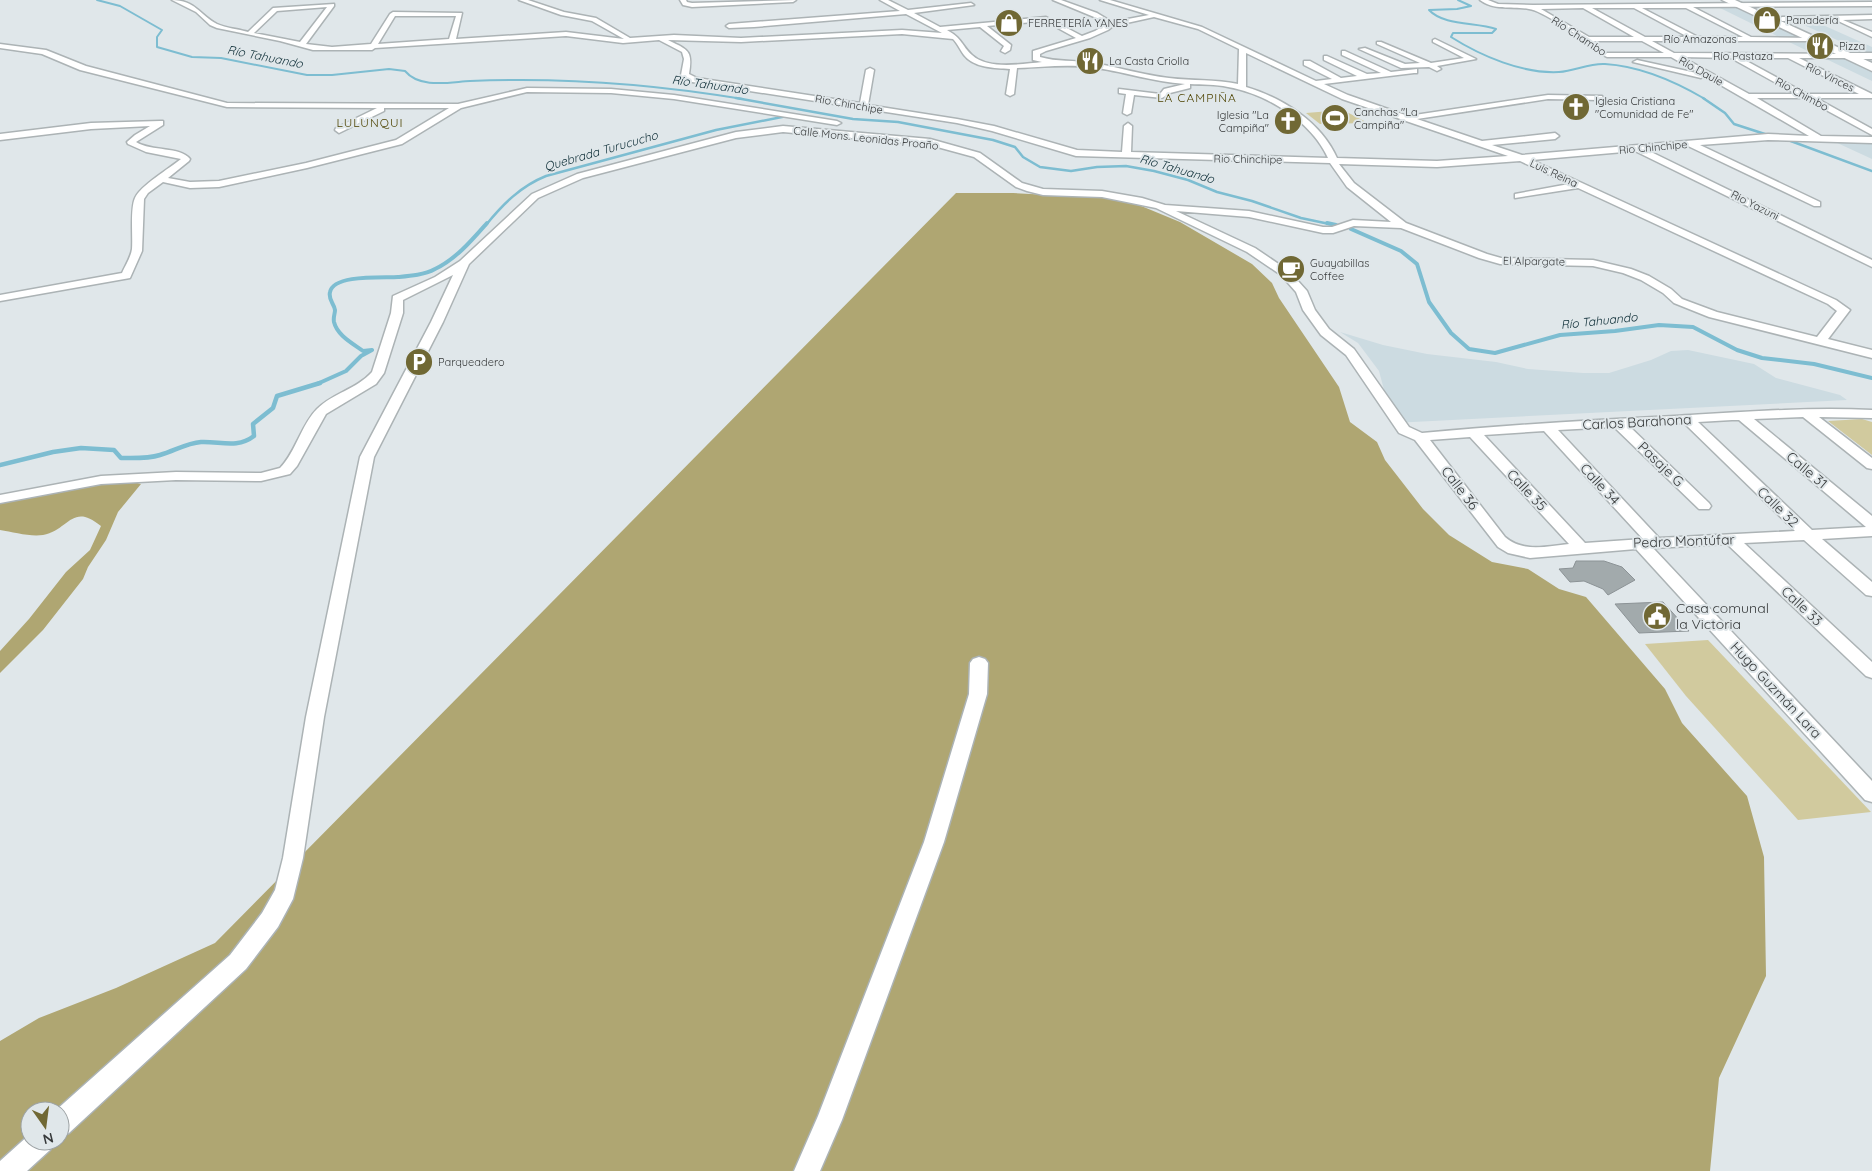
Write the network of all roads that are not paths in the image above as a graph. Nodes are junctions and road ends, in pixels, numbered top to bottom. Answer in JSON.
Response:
{"nodes":[{"id":1,"x":175,"y":0,"type":"edge"},
{"id":2,"x":522,"y":0,"type":"edge"},
{"id":3,"x":683,"y":0,"type":"edge"},
{"id":4,"x":793,"y":0,"type":"edge"},
{"id":5,"x":883,"y":0,"type":"edge"},
{"id":6,"x":1056,"y":0,"type":"edge"},
{"id":7,"x":1103,"y":0,"type":"edge"},
{"id":8,"x":1483,"y":0,"type":"edge"},
{"id":9,"x":1604,"y":0,"type":"edge"},
{"id":10,"x":1727,"y":0,"type":"edge"},
{"id":11,"x":1855,"y":0,"type":"edge"},
{"id":12,"x":731,"y":4,"type":"edge"},
{"id":13,"x":1744,"y":4,"type":"edge"},
{"id":14,"x":1871,"y":4,"type":"edge"},
{"id":15,"x":971,"y":5,"type":"dead end"},
{"id":16,"x":1806,"y":5,"type":"junction"},
{"id":17,"x":1583,"y":6,"type":"junction"},
{"id":18,"x":1616,"y":6,"type":"junction"},
{"id":19,"x":1635,"y":6,"type":"junction"},
{"id":20,"x":1686,"y":6,"type":"junction"},
{"id":21,"x":1533,"y":7,"type":"junction"},
{"id":22,"x":907,"y":13,"type":"junction"},
{"id":23,"x":393,"y":14,"type":"joint"},
{"id":24,"x":1155,"y":17,"type":"junction"},
{"id":25,"x":1872,"y":17,"type":"edge"},
{"id":26,"x":746,"y":18,"type":"dead end"},
{"id":27,"x":1838,"y":18,"type":"junction"},
{"id":28,"x":1782,"y":20,"type":"junction"},
{"id":29,"x":1111,"y":24,"type":"junction"},
{"id":30,"x":754,"y":25,"type":"junction"},
{"id":31,"x":981,"y":25,"type":"junction"},
{"id":32,"x":729,"y":26,"type":"dead end"},
{"id":33,"x":939,"y":29,"type":"junction"},
{"id":34,"x":249,"y":34,"type":"junction"},
{"id":35,"x":1871,"y":34,"type":"edge"},
{"id":36,"x":955,"y":37,"type":"junction"},
{"id":37,"x":660,"y":38,"type":"junction"},
{"id":38,"x":1080,"y":38,"type":"junction"},
{"id":39,"x":1588,"y":39,"type":"junction"},
{"id":40,"x":1645,"y":39,"type":"junction"},
{"id":41,"x":1697,"y":39,"type":"junction"},
{"id":42,"x":1752,"y":39,"type":"junction"},
{"id":43,"x":1812,"y":39,"type":"junction"},
{"id":44,"x":631,"y":41,"type":"junction"},
{"id":45,"x":1435,"y":41,"type":"dead end"},
{"id":46,"x":452,"y":42,"type":"junction"},
{"id":47,"x":1379,"y":43,"type":"dead end"},
{"id":48,"x":302,"y":44,"type":"junction"},
{"id":49,"x":0,"y":46,"type":"edge"},
{"id":50,"x":372,"y":48,"type":"junction"},
{"id":51,"x":1243,"y":49,"type":"junction"},
{"id":52,"x":1364,"y":49,"type":"dead end"},
{"id":53,"x":1005,"y":51,"type":"dead end"},
{"id":54,"x":1345,"y":53,"type":"dead end"},
{"id":55,"x":1436,"y":55,"type":"dead end"},
{"id":56,"x":1607,"y":55,"type":"junction"},
{"id":57,"x":1674,"y":56,"type":"junction"},
{"id":58,"x":1732,"y":56,"type":"junction"},
{"id":59,"x":1788,"y":56,"type":"junction"},
{"id":60,"x":1848,"y":56,"type":"junction"},
{"id":61,"x":1870,"y":57,"type":"edge"},
{"id":62,"x":1326,"y":58,"type":"dead end"},
{"id":63,"x":1452,"y":62,"type":"junction"},
{"id":64,"x":1053,"y":63,"type":"junction"},
{"id":65,"x":1307,"y":63,"type":"dead end"},
{"id":66,"x":1430,"y":65,"type":"junction"},
{"id":67,"x":1014,"y":66,"type":"junction"},
{"id":68,"x":1872,"y":67,"type":"edge"},
{"id":69,"x":870,"y":70,"type":"dead end"},
{"id":70,"x":1390,"y":74,"type":"junction"},
{"id":71,"x":1366,"y":77,"type":"junction"},
{"id":72,"x":1716,"y":79,"type":"junction"},
{"id":73,"x":1340,"y":80,"type":"junction"},
{"id":74,"x":1194,"y":82,"type":"junction"},
{"id":75,"x":1314,"y":83,"type":"junction"},
{"id":76,"x":1242,"y":88,"type":"junction"},
{"id":77,"x":1010,"y":94,"type":"dead end"},
{"id":78,"x":1747,"y":96,"type":"junction"},
{"id":79,"x":1806,"y":96,"type":"junction"},
{"id":80,"x":1871,"y":97,"type":"edge"},
{"id":81,"x":1599,"y":98,"type":"dead end"},
{"id":82,"x":458,"y":106,"type":"junction"},
{"id":83,"x":864,"y":106,"type":"junction"},
{"id":84,"x":385,"y":107,"type":"junction"},
{"id":85,"x":1127,"y":114,"type":"dead end"},
{"id":86,"x":1407,"y":118,"type":"junction"},
{"id":87,"x":1128,"y":126,"type":"dead end"},
{"id":88,"x":339,"y":130,"type":"dead end"},
{"id":89,"x":1872,"y":132,"type":"edge"},
{"id":90,"x":1555,"y":136,"type":"dead end"},
{"id":91,"x":0,"y":137,"type":"edge"},
{"id":92,"x":1817,"y":138,"type":"junction"},
{"id":93,"x":1872,"y":140,"type":"edge"},
{"id":94,"x":930,"y":142,"type":"junction"},
{"id":95,"x":1478,"y":143,"type":"junction"},
{"id":96,"x":1689,"y":144,"type":"junction"},
{"id":97,"x":1638,"y":148,"type":"junction"},
{"id":98,"x":1126,"y":155,"type":"junction"},
{"id":99,"x":1521,"y":158,"type":"junction"},
{"id":100,"x":1332,"y":160,"type":"junction"},
{"id":101,"x":162,"y":179,"type":"junction"},
{"id":102,"x":1579,"y":185,"type":"junction"},
{"id":103,"x":1518,"y":196,"type":"dead end"},
{"id":104,"x":1817,"y":204,"type":"dead end"},
{"id":105,"x":1159,"y":206,"type":"junction"},
{"id":106,"x":1402,"y":225,"type":"junction"},
{"id":107,"x":464,"y":263,"type":"junction"},
{"id":108,"x":1872,"y":264,"type":"edge"},
{"id":109,"x":0,"y":298,"type":"edge"},
{"id":110,"x":1821,"y":340,"type":"junction"},
{"id":111,"x":1872,"y":354,"type":"edge"},
{"id":112,"x":1806,"y":413,"type":"junction"},
{"id":113,"x":1872,"y":414,"type":"edge"},
{"id":114,"x":1742,"y":416,"type":"junction"},
{"id":115,"x":1687,"y":419,"type":"junction"},
{"id":116,"x":1618,"y":422,"type":"junction"},
{"id":117,"x":1547,"y":426,"type":"junction"},
{"id":118,"x":1404,"y":430,"type":"joint"},
{"id":119,"x":1473,"y":432,"type":"junction"},
{"id":120,"x":1420,"y":437,"type":"junction"},
{"id":121,"x":1872,"y":465,"type":"edge"},
{"id":122,"x":0,"y":499,"type":"edge"},
{"id":123,"x":1704,"y":506,"type":"dead end"},
{"id":124,"x":1872,"y":524,"type":"edge"},
{"id":125,"x":1872,"y":531,"type":"edge"},
{"id":126,"x":1808,"y":535,"type":"junction"},
{"id":127,"x":1500,"y":540,"type":"joint"},
{"id":128,"x":1732,"y":540,"type":"junction"},
{"id":129,"x":1646,"y":543,"type":"junction"},
{"id":130,"x":1581,"y":548,"type":"junction"},
{"id":131,"x":1872,"y":591,"type":"edge"},
{"id":132,"x":1864,"y":656,"type":"edge"},
{"id":133,"x":979,"y":664,"type":"dead end"},
{"id":134,"x":1872,"y":672,"type":"edge"},
{"id":135,"x":1872,"y":794,"type":"edge"},
{"id":136,"x":70,"y":1115,"type":"edge"},
{"id":137,"x":30,"y":1151,"type":"edge"},
{"id":138,"x":8,"y":1171,"type":"edge"},
{"id":139,"x":807,"y":1171,"type":"edge"}],
"edges":[{"from":1,"to":34,"type":"street"},
{"from":2,"to":44,"type":"street"},
{"from":3,"to":12,"type":"street"},
{"from":4,"to":12,"type":"street"},
{"from":5,"to":22,"type":"street"},
{"from":6,"to":29,"type":"street"},
{"from":7,"to":24,"type":"street","name":"Luis Reina"},
{"from":8,"to":21,"type":"street"},
{"from":9,"to":18,"type":"street"},
{"from":10,"to":13,"type":"main road"},
{"from":11,"to":14,"type":"street"},
{"from":13,"to":16,"type":"street"},
{"from":13,"to":20,"type":"street"},
{"from":13,"to":28,"type":"main road"},
{"from":13,"to":43,"type":"main road"},
{"from":14,"to":16,"type":"street"},
{"from":15,"to":22,"type":"street"},
{"from":16,"to":27,"type":"street"},
{"from":17,"to":18,"type":"street"},
{"from":17,"to":21,"type":"street"},
{"from":17,"to":40,"type":"street","name":"Río Daule"},
{"from":18,"to":19,"type":"street"},
{"from":19,"to":20,"type":"street"},
{"from":19,"to":41,"type":"street"},
{"from":20,"to":42,"type":"street"},
{"from":21,"to":39,"type":"street","name":"Río Chambo"},
{"from":22,"to":30,"type":"street"},
{"from":22,"to":33,"type":"street"},
{"from":23,"to":46,"type":"street"},
{"from":23,"to":50,"type":"street"},
{"from":24,"to":29,"type":"street"},
{"from":24,"to":51,"type":"street","name":"Luis Reina"},
{"from":25,"to":27,"type":"street"},
{"from":26,"to":30,"type":"street"},
{"from":27,"to":28,"type":"street"},
{"from":27,"to":35,"type":"street"},
{"from":28,"to":61,"type":"main road"},
{"from":29,"to":38,"type":"street"},
{"from":30,"to":32,"type":"street"},
{"from":31,"to":33,"type":"street"},
{"from":31,"to":38,"type":"street"},
{"from":31,"to":53,"type":"street"},
{"from":33,"to":36,"type":"street"},
{"from":34,"to":48,"type":"street"},
{"from":34,"to":48,"type":"street"},
{"from":36,"to":37,"type":"street"},
{"from":36,"to":67,"type":"street"},
{"from":37,"to":44,"type":"street"},
{"from":37,"to":83,"type":"street","name":"Rio Chinchipe"},
{"from":38,"to":64,"type":"street"},
{"from":39,"to":40,"type":"street","name":"Río Amazonas"},
{"from":39,"to":56,"type":"street","name":"Río Chambo"},
{"from":40,"to":41,"type":"street","name":"Río Amazonas"},
{"from":40,"to":57,"type":"street","name":"Río Daule"},
{"from":41,"to":42,"type":"street","name":"Río Amazonas"},
{"from":42,"to":43,"type":"street","name":"Río Amazonas"},
{"from":43,"to":60,"type":"main road"},
{"from":44,"to":46,"type":"street"},
{"from":45,"to":63,"type":"street"},
{"from":46,"to":50,"type":"street"},
{"from":47,"to":66,"type":"street"},
{"from":48,"to":50,"type":"street"},
{"from":49,"to":84,"type":"street"},
{"from":51,"to":75,"type":"street","name":"Luis Reina"},
{"from":51,"to":76,"type":"street"},
{"from":52,"to":66,"type":"street"},
{"from":54,"to":70,"type":"street"},
{"from":55,"to":63,"type":"street"},
{"from":56,"to":57,"type":"street","name":"Río Pastaza"},
{"from":56,"to":72,"type":"street","name":"Río Chambo"},
{"from":57,"to":58,"type":"street","name":"Río Pastaza"},
{"from":57,"to":72,"type":"street","name":"Río Daule"},
{"from":58,"to":59,"type":"street","name":"Río Pastaza"},
{"from":58,"to":79,"type":"street","name":"Río Chimbo"},
{"from":59,"to":60,"type":"street","name":"Río Pastaza"},
{"from":59,"to":80,"type":"street","name":"Río Vinces"},
{"from":60,"to":61,"type":"street"},
{"from":60,"to":68,"type":"main road"},
{"from":62,"to":71,"type":"street"},
{"from":63,"to":66,"type":"street"},
{"from":64,"to":67,"type":"street"},
{"from":64,"to":74,"type":"street"},
{"from":65,"to":73,"type":"street"},
{"from":66,"to":70,"type":"street"},
{"from":67,"to":77,"type":"street"},
{"from":69,"to":83,"type":"street"},
{"from":70,"to":71,"type":"street"},
{"from":71,"to":73,"type":"street"},
{"from":72,"to":78,"type":"street","name":"Río Daule"},
{"from":73,"to":75,"type":"street"},
{"from":74,"to":76,"type":"street"},
{"from":74,"to":85,"type":"street"},
{"from":75,"to":86,"type":"street","name":"Luis Reina"},
{"from":76,"to":100,"type":"street"},
{"from":78,"to":79,"type":"street"},
{"from":78,"to":92,"type":"street","name":"Río Daule"},
{"from":79,"to":80,"type":"street"},
{"from":79,"to":89,"type":"street","name":"Río Chimbo"},
{"from":81,"to":86,"type":"street"},
{"from":82,"to":84,"type":"street"},
{"from":82,"to":94,"type":"street"},
{"from":82,"to":101,"type":"street"},
{"from":83,"to":98,"type":"street","name":"Rio Chinchipe"},
{"from":84,"to":88,"type":"street"},
{"from":86,"to":95,"type":"street","name":"Luis Reina"},
{"from":87,"to":98,"type":"street"},
{"from":90,"to":95,"type":"street"},
{"from":91,"to":101,"type":"street"},
{"from":92,"to":93,"type":"street","name":"Rio Chinchipe"},
{"from":92,"to":96,"type":"street","name":"Rio Chinchipe"},
{"from":94,"to":105,"type":"street","name":"Calle Mons. Leonidas Proaño"},
{"from":94,"to":107,"type":"street","name":"Calle Mons. Leonidas Proaño"},
{"from":95,"to":99,"type":"street","name":"Luis Reina"},
{"from":96,"to":97,"type":"street","name":"Rio Chinchipe"},
{"from":96,"to":104,"type":"street"},
{"from":97,"to":99,"type":"street","name":"Rio Chinchipe"},
{"from":97,"to":108,"type":"street","name":"Rio Yazuni"},
{"from":98,"to":100,"type":"street","name":"Rio Chinchipe"},
{"from":99,"to":100,"type":"street","name":"Rio Chinchipe"},
{"from":99,"to":102,"type":"street","name":"Luis Reina"},
{"from":100,"to":106,"type":"street"},
{"from":101,"to":109,"type":"street"},
{"from":102,"to":103,"type":"street"},
{"from":102,"to":110,"type":"street","name":"Luis Reina"},
{"from":105,"to":106,"type":"street","name":"El Alpargate"},
{"from":105,"to":118,"type":"street","name":"Calle Mons. Leonidas Proaño"},
{"from":106,"to":110,"type":"street","name":"El Alpargate"},
{"from":107,"to":122,"type":"street"},
{"from":107,"to":136,"type":"street"},
{"from":110,"to":111,"type":"street","name":"El Alpargate"},
{"from":112,"to":113,"type":"street","name":"Carlos Barahona"},
{"from":112,"to":114,"type":"street","name":"Carlos Barahona"},
{"from":112,"to":121,"type":"street"},
{"from":114,"to":115,"type":"street","name":"Carlos Barahona"},
{"from":114,"to":124,"type":"street","name":"Calle 31"},
{"from":115,"to":116,"type":"street","name":"Carlos Barahona"},
{"from":115,"to":126,"type":"street","name":"Calle 32"},
{"from":116,"to":117,"type":"street","name":"Carlos Barahona"},
{"from":116,"to":123,"type":"street","name":"Pasaje G"},
{"from":117,"to":119,"type":"street","name":"Carlos Barahona"},
{"from":117,"to":129,"type":"street","name":"Calle 34"},
{"from":118,"to":120,"type":"street","name":"Carlos Barahona"},
{"from":119,"to":120,"type":"street","name":"Carlos Barahona"},
{"from":119,"to":130,"type":"street","name":"Calle 35"},
{"from":120,"to":127,"type":"street","name":"Calle 36"},
{"from":125,"to":126,"type":"street","name":"Pedro Montúfar"},
{"from":126,"to":128,"type":"street","name":"Pedro Montúfar"},
{"from":126,"to":131,"type":"street","name":"Calle 32"},
{"from":127,"to":130,"type":"street","name":"Pedro Montúfar"},
{"from":128,"to":129,"type":"street","name":"Pedro Montúfar"},
{"from":128,"to":132,"type":"street","name":"Calle 33"},
{"from":129,"to":130,"type":"street","name":"Pedro Montúfar"},
{"from":129,"to":135,"type":"street","name":"Hugo Guzmán Lara"},
{"from":132,"to":134,"type":"street","name":"Calle 33"},
{"from":133,"to":139,"type":"street"},
{"from":137,"to":138,"type":"street"}]}
